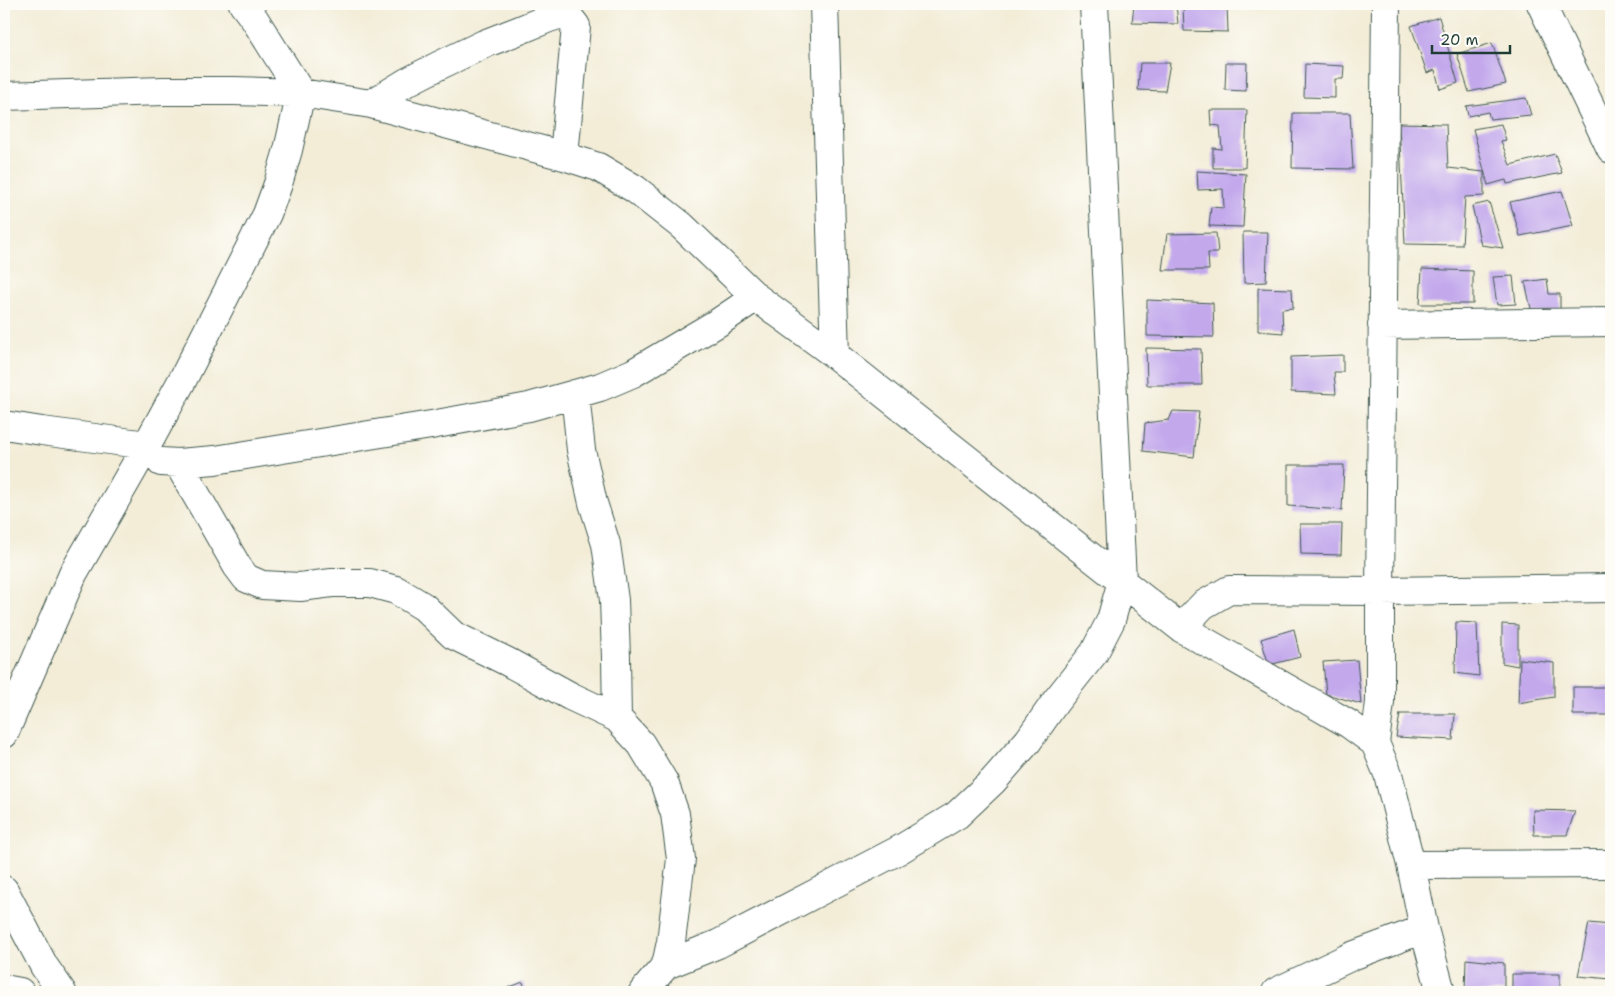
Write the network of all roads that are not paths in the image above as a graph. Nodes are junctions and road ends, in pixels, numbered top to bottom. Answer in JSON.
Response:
{"nodes":[{"id":1,"x":243,"y":4,"type":"edge"},
{"id":2,"x":824,"y":4,"type":"edge"},
{"id":3,"x":1094,"y":4,"type":"edge"},
{"id":4,"x":1386,"y":4,"type":"edge"},
{"id":5,"x":1541,"y":4,"type":"edge"},
{"id":6,"x":301,"y":93,"type":"junction"},
{"id":7,"x":4,"y":96,"type":"edge"},
{"id":8,"x":371,"y":104,"type":"junction"},
{"id":9,"x":1611,"y":149,"type":"edge"},
{"id":10,"x":564,"y":156,"type":"junction"},
{"id":11,"x":756,"y":296,"type":"junction"},
{"id":12,"x":1611,"y":322,"type":"edge"},
{"id":13,"x":1382,"y":325,"type":"junction"},
{"id":14,"x":835,"y":354,"type":"junction"},
{"id":15,"x":575,"y":394,"type":"junction"},
{"id":16,"x":4,"y":424,"type":"edge"},
{"id":17,"x":142,"y":452,"type":"junction"},
{"id":18,"x":178,"y":463,"type":"junction"},
{"id":19,"x":1122,"y":581,"type":"junction"},
{"id":20,"x":1611,"y":588,"type":"edge"},
{"id":21,"x":1380,"y":591,"type":"junction"},
{"id":22,"x":1181,"y":628,"type":"junction"},
{"id":23,"x":617,"y":718,"type":"junction"},
{"id":24,"x":4,"y":734,"type":"edge"},
{"id":25,"x":1375,"y":743,"type":"junction"},
{"id":26,"x":1611,"y":864,"type":"edge"},
{"id":27,"x":1411,"y":865,"type":"junction"},
{"id":28,"x":4,"y":890,"type":"edge"},
{"id":29,"x":1424,"y":929,"type":"junction"},
{"id":30,"x":666,"y":965,"type":"junction"},
{"id":31,"x":4,"y":989,"type":"edge"},
{"id":32,"x":20,"y":992,"type":"edge"},
{"id":33,"x":62,"y":992,"type":"edge"},
{"id":34,"x":643,"y":992,"type":"edge"},
{"id":35,"x":1276,"y":992,"type":"edge"},
{"id":36,"x":1441,"y":992,"type":"edge"}],
"edges":[{"from":1,"to":6,"type":"street"},
{"from":2,"to":14,"type":"street"},
{"from":3,"to":19,"type":"street"},
{"from":4,"to":13,"type":"street"},
{"from":5,"to":9,"type":"street"},
{"from":6,"to":7,"type":"street"},
{"from":6,"to":8,"type":"street"},
{"from":6,"to":17,"type":"street"},
{"from":8,"to":10,"type":"street"},
{"from":8,"to":10,"type":"street"},
{"from":10,"to":11,"type":"street"},
{"from":11,"to":14,"type":"street"},
{"from":11,"to":15,"type":"street"},
{"from":12,"to":13,"type":"street"},
{"from":13,"to":21,"type":"street"},
{"from":14,"to":19,"type":"street"},
{"from":15,"to":18,"type":"street"},
{"from":15,"to":23,"type":"street"},
{"from":16,"to":17,"type":"street"},
{"from":17,"to":18,"type":"street"},
{"from":17,"to":24,"type":"street"},
{"from":18,"to":23,"type":"street"},
{"from":19,"to":22,"type":"street"},
{"from":19,"to":30,"type":"street"},
{"from":20,"to":21,"type":"street"},
{"from":21,"to":22,"type":"street"},
{"from":21,"to":25,"type":"street"},
{"from":22,"to":25,"type":"street"},
{"from":23,"to":30,"type":"street"},
{"from":25,"to":27,"type":"street"},
{"from":26,"to":27,"type":"street"},
{"from":27,"to":29,"type":"street"},
{"from":28,"to":33,"type":"street"},
{"from":29,"to":35,"type":"street"},
{"from":29,"to":36,"type":"street"},
{"from":30,"to":34,"type":"street"},
{"from":31,"to":32,"type":"street"}]}
